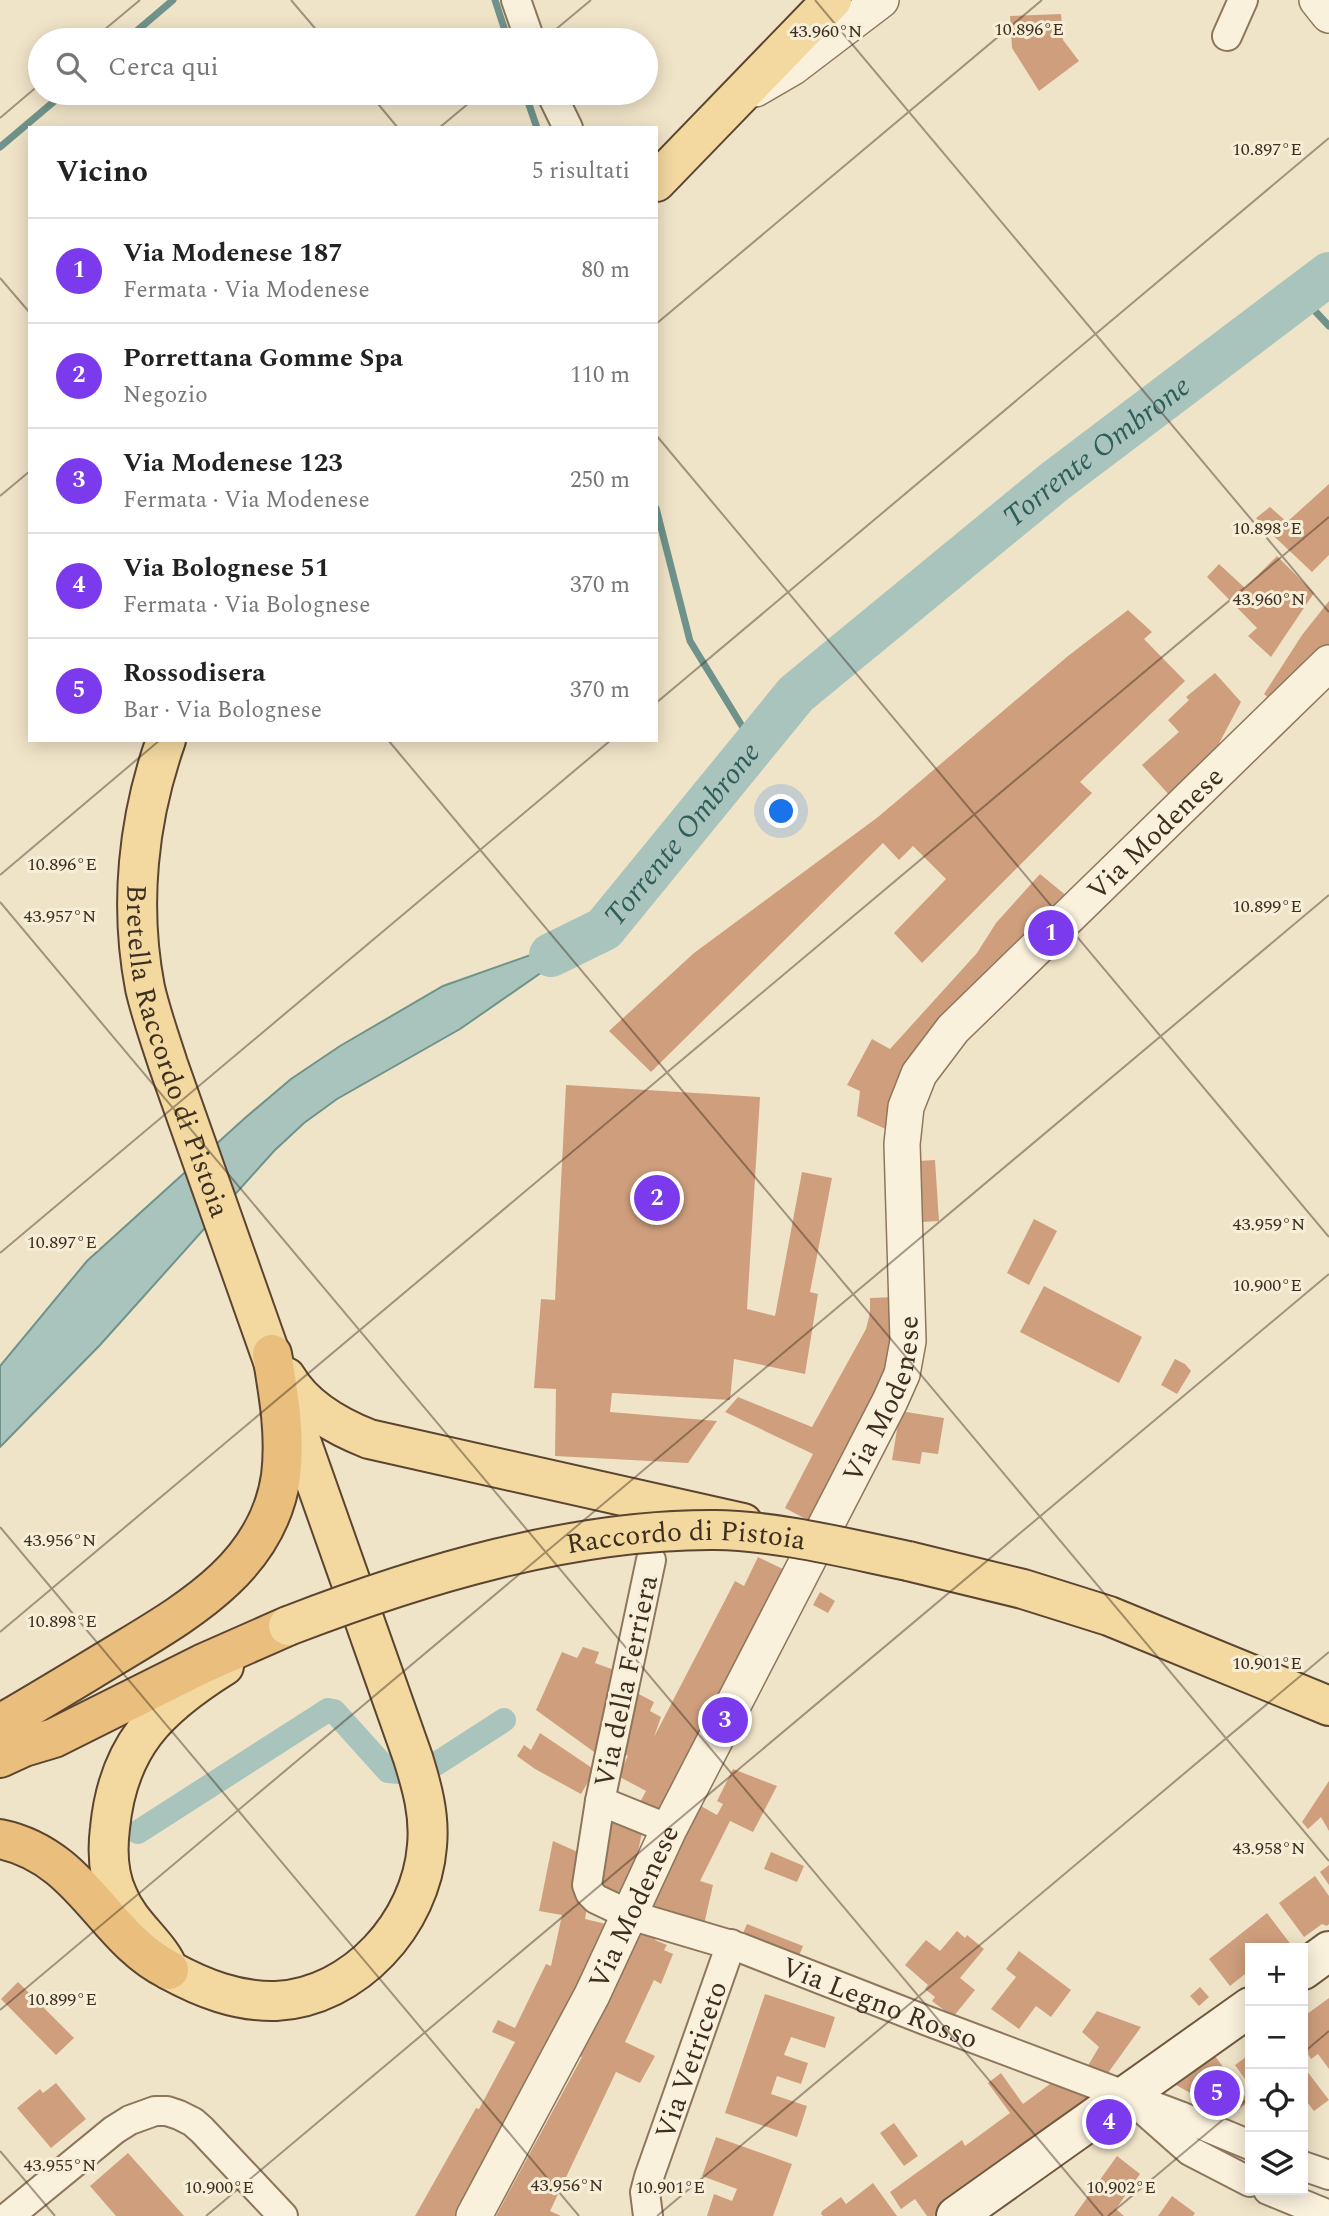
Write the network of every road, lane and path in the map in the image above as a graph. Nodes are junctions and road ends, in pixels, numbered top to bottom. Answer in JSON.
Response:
{"nodes":[{"id":1,"x":516,"y":0,"type":"edge"},
{"id":2,"x":881,"y":0,"type":"edge"},
{"id":3,"x":1243,"y":0,"type":"edge"},
{"id":4,"x":819,"y":9,"type":"edge"},
{"id":5,"x":526,"y":28,"type":"edge"},
{"id":6,"x":1227,"y":36,"type":"dead end"},
{"id":7,"x":740,"y":98,"type":"junction"},
{"id":8,"x":557,"y":105,"type":"edge"},
{"id":9,"x":567,"y":126,"type":"edge"},
{"id":10,"x":658,"y":180,"type":"edge"},
{"id":11,"x":1329,"y":663,"type":"edge"},
{"id":12,"x":165,"y":742,"type":"edge"},
{"id":13,"x":272,"y":1354,"type":"junction"},
{"id":14,"x":793,"y":1538,"type":"junction"},
{"id":15,"x":651,"y":1560,"type":"dead end"},
{"id":16,"x":288,"y":1626,"type":"junction"},
{"id":17,"x":1329,"y":1706,"type":"edge"},
{"id":18,"x":0,"y":1724,"type":"edge"},
{"id":19,"x":54,"y":1738,"type":"junction"},
{"id":20,"x":0,"y":1758,"type":"edge"},
{"id":21,"x":0,"y":1773,"type":"edge"},
{"id":22,"x":600,"y":1801,"type":"junction"},
{"id":23,"x":669,"y":1829,"type":"junction"},
{"id":24,"x":0,"y":1839,"type":"edge"},
{"id":25,"x":630,"y":1915,"type":"junction"},
{"id":26,"x":731,"y":1944,"type":"junction"},
{"id":27,"x":1329,"y":1951,"type":"edge"},
{"id":28,"x":1308,"y":1966,"type":"edge"},
{"id":29,"x":169,"y":1970,"type":"junction"},
{"id":30,"x":1245,"y":2011,"type":"edge"},
{"id":31,"x":1128,"y":2096,"type":"junction"},
{"id":32,"x":1245,"y":2143,"type":"edge"},
{"id":33,"x":1308,"y":2168,"type":"edge"},
{"id":34,"x":1329,"y":2175,"type":"edge"},
{"id":35,"x":1245,"y":2179,"type":"edge"},
{"id":36,"x":1280,"y":2195,"type":"edge"},
{"id":37,"x":1329,"y":2215,"type":"edge"},
{"id":38,"x":9,"y":2216,"type":"edge"},
{"id":39,"x":283,"y":2216,"type":"edge"},
{"id":40,"x":474,"y":2216,"type":"edge"},
{"id":41,"x":648,"y":2216,"type":"edge"},
{"id":42,"x":956,"y":2216,"type":"edge"}],
"edges":[{"from":1,"to":5,"type":"street"},
{"from":2,"to":7,"type":"street"},
{"from":3,"to":6,"type":"street"},
{"from":4,"to":7,"type":"main road"},
{"from":7,"to":10,"type":"main road"},
{"from":8,"to":9,"type":"street"},
{"from":11,"to":23,"type":"street","name":"Via Modenese"},
{"from":12,"to":13,"type":"main road","name":"Bretella Raccordo di Pistoia"},
{"from":13,"to":14,"type":"main road","bridge":true},
{"from":13,"to":18,"type":"highway"},
{"from":13,"to":29,"type":"main road"},
{"from":14,"to":16,"type":"main road","name":"Raccordo di Pistoia","bridge":true},
{"from":14,"to":17,"type":"main road","name":"Raccordo di Pistoia","bridge":true},
{"from":15,"to":22,"type":"street","name":"Via della Ferriera"},
{"from":16,"to":19,"type":"highway","name":"Raccordo di Pistoia"},
{"from":16,"to":29,"type":"main road"},
{"from":19,"to":20,"type":"highway","name":"Raccordo di Pistoia"},
{"from":19,"to":21,"type":"highway","name":"Raccordo di Pistoia"},
{"from":22,"to":23,"type":"street","name":"Via della Ferriera"},
{"from":22,"to":25,"type":"street","name":"Via della Ferriera"},
{"from":23,"to":25,"type":"street","name":"Via Modenese"},
{"from":24,"to":29,"type":"highway"},
{"from":25,"to":26,"type":"street","name":"Via Legno Rosso"},
{"from":25,"to":40,"type":"street","name":"Via Modenese"},
{"from":26,"to":31,"type":"street","name":"Via Legno Rosso"},
{"from":26,"to":41,"type":"street","name":"Via Vetriceto"},
{"from":27,"to":28,"type":"main road"},
{"from":30,"to":31,"type":"main road"},
{"from":31,"to":32,"type":"street","name":"Via Legno Rosso"},
{"from":31,"to":35,"type":"street"},
{"from":31,"to":42,"type":"main road"},
{"from":33,"to":34,"type":"street"},
{"from":36,"to":37,"type":"street"},
{"from":38,"to":39,"type":"street"}]}
